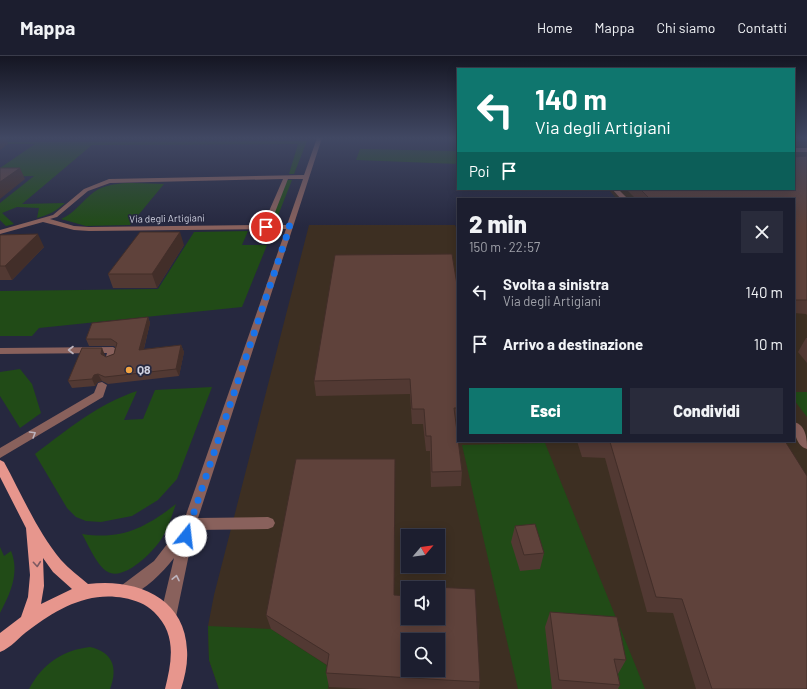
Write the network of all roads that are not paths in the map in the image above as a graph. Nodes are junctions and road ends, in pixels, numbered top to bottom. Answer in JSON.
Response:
{"nodes":[{"id":1,"x":310,"y":168,"type":"edge"},
{"id":2,"x":307,"y":177,"type":"junction"},
{"id":3,"x":286,"y":178,"type":"junction"},
{"id":4,"x":616,"y":190,"type":"edge"},
{"id":5,"x":624,"y":198,"type":"edge"},
{"id":6,"x":45,"y":220,"type":"junction"},
{"id":7,"x":290,"y":226,"type":"junction"},
{"id":8,"x":266,"y":227,"type":"junction"},
{"id":9,"x":0,"y":233,"type":"edge"},
{"id":10,"x":0,"y":240,"type":"edge"},
{"id":11,"x":0,"y":350,"type":"edge"},
{"id":12,"x":110,"y":360,"type":"edge"},
{"id":13,"x":102,"y":385,"type":"edge"},
{"id":14,"x":795,"y":427,"type":"edge"},
{"id":15,"x":807,"y":445,"type":"edge"},
{"id":16,"x":0,"y":454,"type":"edge"},
{"id":17,"x":0,"y":464,"type":"edge"},
{"id":18,"x":268,"y":523,"type":"dead end"},
{"id":19,"x":189,"y":524,"type":"junction"},
{"id":20,"x":31,"y":525,"type":"junction"},
{"id":21,"x":127,"y":590,"type":"junction"},
{"id":22,"x":87,"y":592,"type":"junction"},
{"id":23,"x":168,"y":617,"type":"junction"},
{"id":24,"x":26,"y":622,"type":"junction"},
{"id":25,"x":0,"y":644,"type":"edge"},
{"id":26,"x":173,"y":689,"type":"edge"}],
"edges":[{"from":1,"to":2,"type":"street"},
{"from":2,"to":3,"type":"street"},
{"from":2,"to":7,"type":"street"},
{"from":3,"to":6,"type":"street"},
{"from":3,"to":8,"type":"street"},
{"from":4,"to":5,"type":"street"},
{"from":6,"to":8,"type":"street","name":"Via degli Artigiani"},
{"from":6,"to":9,"type":"street"},
{"from":7,"to":8,"type":"street","name":"Via degli Artigiani"},
{"from":7,"to":19,"type":"street"},
{"from":9,"to":10,"type":"street"},
{"from":12,"to":11,"type":"street","one_way":true},
{"from":16,"to":13,"type":"street","one_way":true},
{"from":14,"to":15,"type":"street"},
{"from":17,"to":20,"type":"main road"},
{"from":18,"to":19,"type":"street"},
{"from":19,"to":21,"type":"street"},
{"from":23,"to":19,"type":"street","one_way":true},
{"from":20,"to":22,"type":"main road"},
{"from":20,"to":24,"type":"main road","one_way":true},
{"from":21,"to":22,"type":"main road"},
{"from":21,"to":23,"type":"main road"},
{"from":22,"to":24,"type":"main road"},
{"from":23,"to":26,"type":"main road"},
{"from":24,"to":25,"type":"main road"}]}
